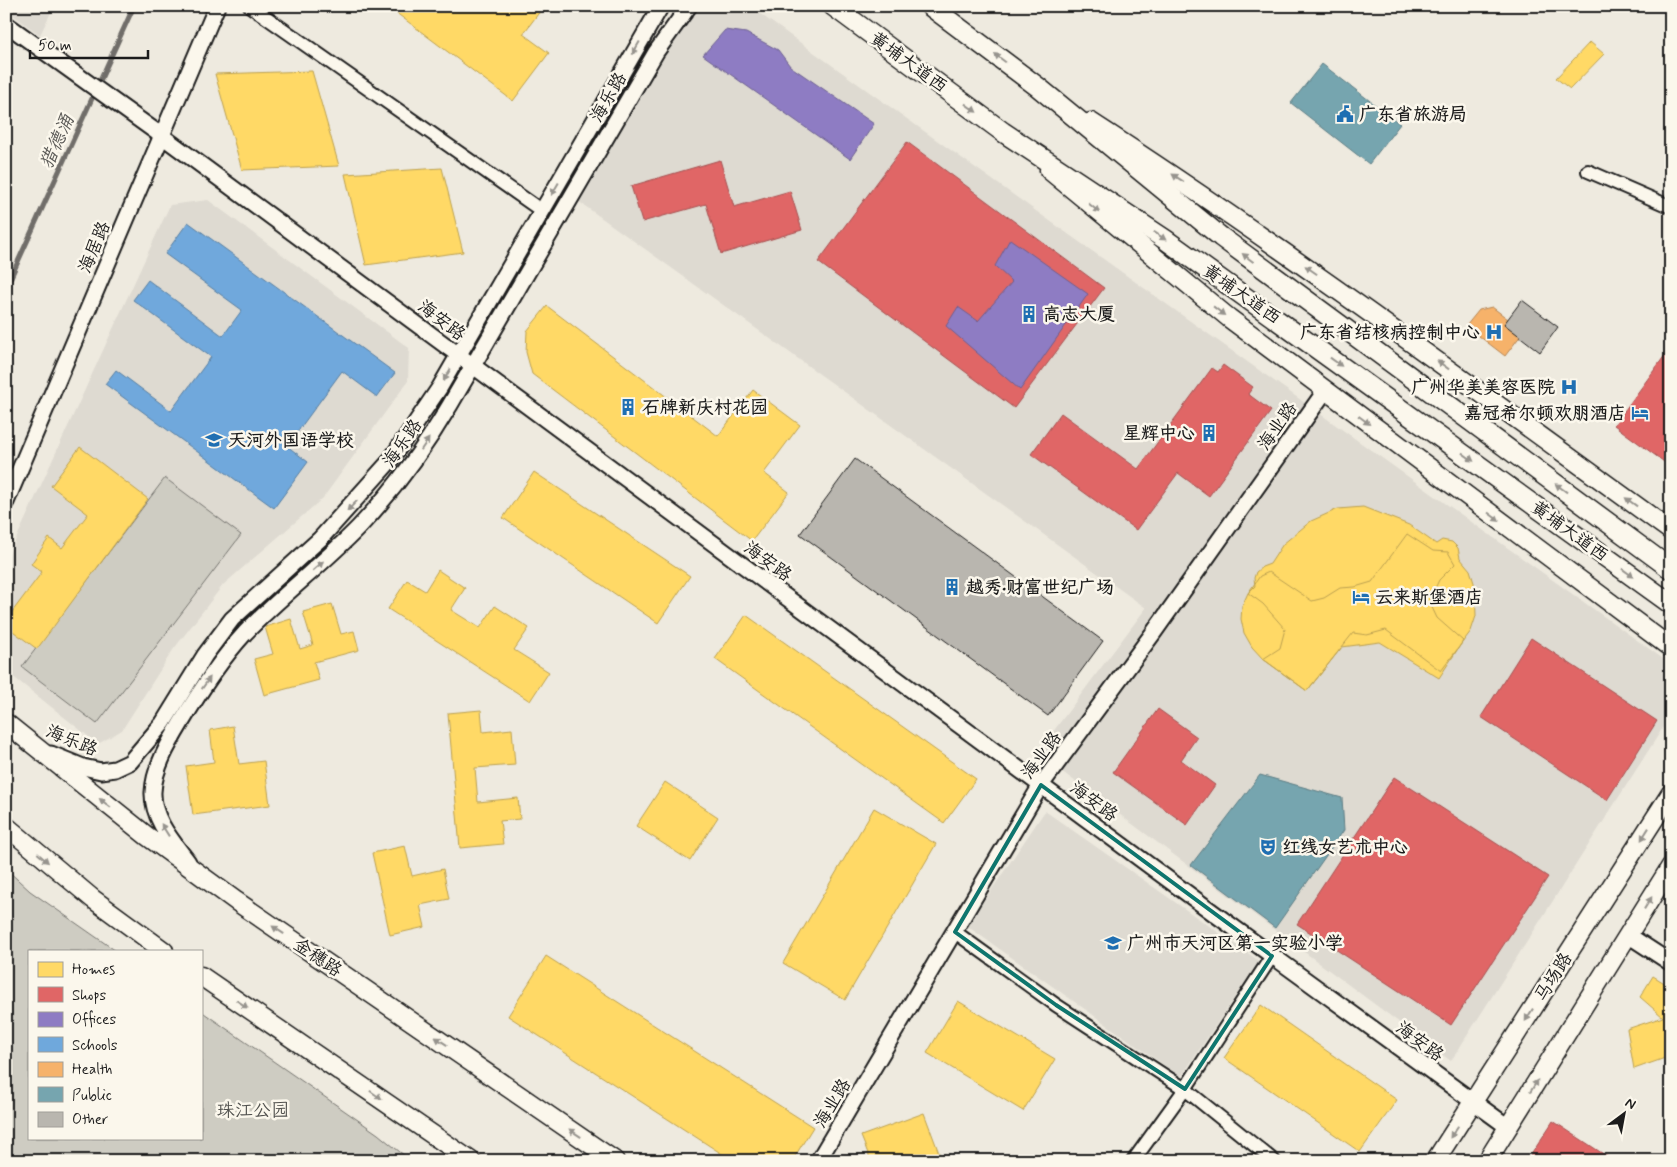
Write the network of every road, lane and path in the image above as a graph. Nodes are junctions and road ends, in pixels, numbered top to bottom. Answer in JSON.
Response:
{"nodes":[{"id":1,"x":217,"y":6,"type":"edge"},
{"id":2,"x":250,"y":6,"type":"edge"},
{"id":3,"x":661,"y":6,"type":"edge"},
{"id":4,"x":688,"y":6,"type":"edge"},
{"id":5,"x":833,"y":6,"type":"edge"},
{"id":6,"x":930,"y":6,"type":"edge"},
{"id":7,"x":6,"y":24,"type":"edge"},
{"id":8,"x":1038,"y":88,"type":"junction"},
{"id":9,"x":1003,"y":132,"type":"junction"},
{"id":10,"x":162,"y":136,"type":"junction"},
{"id":11,"x":1588,"y":171,"type":"dead end"},
{"id":12,"x":1671,"y":207,"type":"edge"},
{"id":13,"x":542,"y":211,"type":"junction"},
{"id":14,"x":458,"y":356,"type":"junction"},
{"id":15,"x":473,"y":366,"type":"junction"},
{"id":16,"x":1325,"y":391,"type":"junction"},
{"id":17,"x":6,"y":502,"type":"edge"},
{"id":18,"x":1671,"y":530,"type":"edge"},
{"id":19,"x":1671,"y":569,"type":"edge"},
{"id":20,"x":1671,"y":604,"type":"edge"},
{"id":21,"x":1671,"y":648,"type":"edge"},
{"id":22,"x":6,"y":717,"type":"edge"},
{"id":23,"x":6,"y":723,"type":"edge"},
{"id":24,"x":6,"y":730,"type":"edge"},
{"id":25,"x":29,"y":743,"type":"junction"},
{"id":26,"x":1041,"y":786,"type":"junction"},
{"id":27,"x":1671,"y":793,"type":"edge"},
{"id":28,"x":6,"y":826,"type":"edge"},
{"id":29,"x":1671,"y":866,"type":"edge"},
{"id":30,"x":193,"y":870,"type":"junction"},
{"id":31,"x":955,"y":932,"type":"junction"},
{"id":32,"x":1628,"y":935,"type":"junction"},
{"id":33,"x":163,"y":950,"type":"edge"},
{"id":34,"x":1272,"y":956,"type":"junction"},
{"id":35,"x":1671,"y":963,"type":"edge"},
{"id":36,"x":202,"y":977,"type":"edge"},
{"id":37,"x":1185,"y":1089,"type":"junction"},
{"id":38,"x":1474,"y":1103,"type":"junction"},
{"id":39,"x":1508,"y":1127,"type":"junction"},
{"id":40,"x":1440,"y":1159,"type":"edge"},
{"id":41,"x":471,"y":1161,"type":"edge"},
{"id":42,"x":615,"y":1161,"type":"edge"},
{"id":43,"x":818,"y":1161,"type":"edge"},
{"id":44,"x":1133,"y":1161,"type":"edge"},
{"id":45,"x":1274,"y":1161,"type":"edge"},
{"id":46,"x":1487,"y":1161,"type":"edge"}],
"edges":[{"from":1,"to":10,"type":"street","name":"海居路"},
{"from":2,"to":13,"type":"street"},
{"from":3,"to":13,"type":"street","name":"海乐路","one_way":true},
{"from":4,"to":15,"type":"street","name":"海乐路"},
{"from":5,"to":9,"type":"main road","name":"黄埔大道西","one_way":true},
{"from":8,"to":6,"type":"main road","name":"黄埔大道西","one_way":true},
{"from":7,"to":10,"type":"street","name":"海安路"},
{"from":18,"to":8,"type":"main road","one_way":true},
{"from":19,"to":8,"type":"main road","name":"黄埔大道西","one_way":true},
{"from":9,"to":16,"type":"main road","one_way":true},
{"from":9,"to":20,"type":"main road","name":"黄埔大道西","one_way":true},
{"from":10,"to":14,"type":"street","name":"海安路"},
{"from":10,"to":17,"type":"street","name":"海居路"},
{"from":11,"to":12,"type":"street"},
{"from":13,"to":14,"type":"street","name":"海乐路"},
{"from":14,"to":15,"type":"street","name":"海安路"},
{"from":14,"to":25,"type":"street","name":"海乐路","one_way":true},
{"from":15,"to":26,"type":"street","name":"海安路"},
{"from":30,"to":15,"type":"street","name":"海乐路","one_way":true},
{"from":16,"to":21,"type":"main road","one_way":true},
{"from":16,"to":26,"type":"street","name":"海业路"},
{"from":22,"to":25,"type":"street"},
{"from":23,"to":25,"type":"main road"},
{"from":24,"to":25,"type":"main road"},
{"from":30,"to":25,"type":"main road","name":"金穗路","one_way":true},
{"from":26,"to":31,"type":"street","name":"海业路"},
{"from":26,"to":34,"type":"street","name":"海安路"},
{"from":27,"to":38,"type":"main road","name":"马场路","one_way":true},
{"from":28,"to":33,"type":"main road","one_way":true},
{"from":32,"to":29,"type":"main road","one_way":true},
{"from":42,"to":30,"type":"main road","name":"金穗路","one_way":true},
{"from":31,"to":37,"type":"street"},
{"from":31,"to":43,"type":"street","name":"海业路"},
{"from":32,"to":35,"type":"street"},
{"from":39,"to":32,"type":"main road","one_way":true},
{"from":34,"to":37,"type":"street"},
{"from":34,"to":38,"type":"street","name":"海安路"},
{"from":36,"to":41,"type":"main road","one_way":true},
{"from":37,"to":44,"type":"street"},
{"from":37,"to":45,"type":"street"},
{"from":38,"to":39,"type":"street","name":"海安路"},
{"from":38,"to":40,"type":"main road","name":"马场路","one_way":true},
{"from":39,"to":46,"type":"main road"}]}
